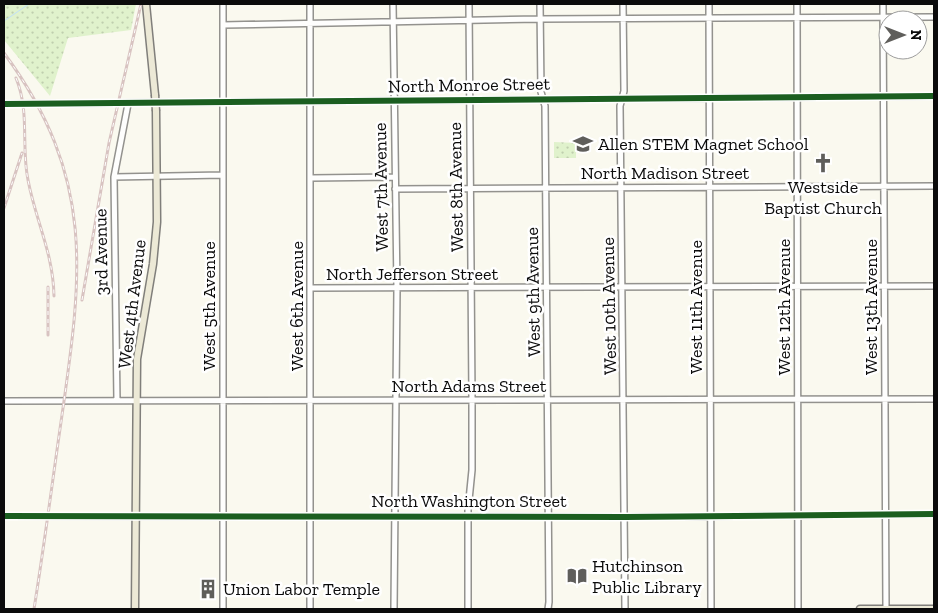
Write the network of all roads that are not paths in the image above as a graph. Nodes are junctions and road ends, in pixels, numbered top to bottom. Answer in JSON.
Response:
{"nodes":[{"id":1,"x":146,"y":4,"type":"edge"},
{"id":2,"x":223,"y":4,"type":"edge"},
{"id":3,"x":310,"y":4,"type":"edge"},
{"id":4,"x":393,"y":4,"type":"edge"},
{"id":5,"x":469,"y":4,"type":"edge"},
{"id":6,"x":540,"y":4,"type":"edge"},
{"id":7,"x":623,"y":4,"type":"edge"},
{"id":8,"x":709,"y":4,"type":"edge"},
{"id":9,"x":797,"y":4,"type":"edge"},
{"id":10,"x":878,"y":17,"type":"edge"},
{"id":11,"x":710,"y":18,"type":"junction"},
{"id":12,"x":797,"y":18,"type":"junction"},
{"id":13,"x":540,"y":19,"type":"junction"},
{"id":14,"x":623,"y":19,"type":"junction"},
{"id":15,"x":469,"y":21,"type":"junction"},
{"id":16,"x":393,"y":23,"type":"junction"},
{"id":17,"x":310,"y":24,"type":"junction"},
{"id":18,"x":223,"y":25,"type":"junction"},
{"id":19,"x":884,"y":60,"type":"edge"},
{"id":20,"x":884,"y":96,"type":"junction"},
{"id":21,"x":934,"y":96,"type":"edge"},
{"id":22,"x":797,"y":97,"type":"junction"},
{"id":23,"x":710,"y":98,"type":"junction"},
{"id":24,"x":622,"y":99,"type":"junction"},
{"id":25,"x":469,"y":100,"type":"junction"},
{"id":26,"x":543,"y":100,"type":"junction"},
{"id":27,"x":394,"y":101,"type":"junction"},
{"id":28,"x":311,"y":102,"type":"junction"},
{"id":29,"x":223,"y":103,"type":"junction"},
{"id":30,"x":4,"y":104,"type":"edge"},
{"id":31,"x":128,"y":104,"type":"junction"},
{"id":32,"x":223,"y":175,"type":"junction"},
{"id":33,"x":158,"y":176,"type":"junction"},
{"id":34,"x":114,"y":177,"type":"junction"},
{"id":35,"x":395,"y":177,"type":"junction"},
{"id":36,"x":311,"y":178,"type":"junction"},
{"id":37,"x":797,"y":186,"type":"junction"},
{"id":38,"x":884,"y":186,"type":"junction"},
{"id":39,"x":934,"y":186,"type":"edge"},
{"id":40,"x":546,"y":187,"type":"junction"},
{"id":41,"x":621,"y":187,"type":"junction"},
{"id":42,"x":710,"y":187,"type":"junction"},
{"id":43,"x":470,"y":188,"type":"junction"},
{"id":44,"x":395,"y":189,"type":"junction"},
{"id":45,"x":710,"y":286,"type":"junction"},
{"id":46,"x":797,"y":286,"type":"junction"},
{"id":47,"x":885,"y":286,"type":"junction"},
{"id":48,"x":934,"y":286,"type":"edge"},
{"id":49,"x":547,"y":287,"type":"junction"},
{"id":50,"x":622,"y":287,"type":"junction"},
{"id":51,"x":311,"y":288,"type":"junction"},
{"id":52,"x":397,"y":288,"type":"junction"},
{"id":53,"x":472,"y":288,"type":"junction"},
{"id":54,"x":798,"y":399,"type":"junction"},
{"id":55,"x":885,"y":399,"type":"junction"},
{"id":56,"x":934,"y":399,"type":"edge"},
{"id":57,"x":311,"y":400,"type":"junction"},
{"id":58,"x":396,"y":400,"type":"junction"},
{"id":59,"x":472,"y":400,"type":"junction"},
{"id":60,"x":548,"y":400,"type":"junction"},
{"id":61,"x":624,"y":400,"type":"junction"},
{"id":62,"x":710,"y":400,"type":"junction"},
{"id":63,"x":4,"y":401,"type":"edge"},
{"id":64,"x":117,"y":401,"type":"junction"},
{"id":65,"x":136,"y":401,"type":"junction"},
{"id":66,"x":223,"y":401,"type":"junction"},
{"id":67,"x":798,"y":514,"type":"junction"},
{"id":68,"x":885,"y":514,"type":"junction"},
{"id":69,"x":934,"y":514,"type":"edge"},
{"id":70,"x":311,"y":515,"type":"junction"},
{"id":71,"x":4,"y":516,"type":"edge"},
{"id":72,"x":136,"y":516,"type":"junction"},
{"id":73,"x":223,"y":516,"type":"junction"},
{"id":74,"x":395,"y":516,"type":"junction"},
{"id":75,"x":468,"y":516,"type":"junction"},
{"id":76,"x":710,"y":516,"type":"junction"},
{"id":77,"x":549,"y":517,"type":"junction"},
{"id":78,"x":625,"y":517,"type":"junction"},
{"id":79,"x":135,"y":609,"type":"edge"},
{"id":80,"x":223,"y":609,"type":"edge"},
{"id":81,"x":310,"y":609,"type":"edge"},
{"id":82,"x":394,"y":609,"type":"edge"},
{"id":83,"x":468,"y":609,"type":"edge"},
{"id":84,"x":548,"y":609,"type":"edge"},
{"id":85,"x":625,"y":609,"type":"edge"},
{"id":86,"x":711,"y":609,"type":"edge"},
{"id":87,"x":798,"y":609,"type":"edge"},
{"id":88,"x":860,"y":609,"type":"edge"},
{"id":89,"x":886,"y":609,"type":"edge"},
{"id":90,"x":934,"y":609,"type":"edge"}],
"edges":[{"from":1,"to":33,"type":"main road","name":"West 4th Avenue","bridge":true},
{"from":2,"to":18,"type":"street","name":"West 5th Avenue"},
{"from":3,"to":17,"type":"street","name":"West 6th Avenue"},
{"from":4,"to":16,"type":"street","name":"West 7th Avenue"},
{"from":5,"to":15,"type":"street","name":"West 8th Avenue"},
{"from":6,"to":13,"type":"street","name":"West 9th Avenue"},
{"from":7,"to":14,"type":"street","name":"West 10th Avenue"},
{"from":8,"to":11,"type":"street","name":"West 11th Avenue"},
{"from":9,"to":12,"type":"street","name":"West 12th Avenue"},
{"from":10,"to":12,"type":"street"},
{"from":11,"to":12,"type":"street"},
{"from":11,"to":14,"type":"street"},
{"from":11,"to":23,"type":"street","name":"West 11th Avenue"},
{"from":12,"to":22,"type":"street","name":"West 12th Avenue"},
{"from":13,"to":14,"type":"street"},
{"from":13,"to":15,"type":"street"},
{"from":13,"to":26,"type":"street","name":"West 9th Avenue"},
{"from":14,"to":24,"type":"street","name":"West 10th Avenue"},
{"from":15,"to":16,"type":"street"},
{"from":15,"to":25,"type":"street","name":"West 8th Avenue"},
{"from":16,"to":17,"type":"street"},
{"from":16,"to":27,"type":"street","name":"West 7th Avenue"},
{"from":17,"to":18,"type":"street"},
{"from":17,"to":28,"type":"street","name":"West 6th Avenue"},
{"from":18,"to":29,"type":"street","name":"West 5th Avenue"},
{"from":19,"to":20,"type":"street","name":"West 13th Avenue"},
{"from":20,"to":21,"type":"street","name":"North Monroe Street"},
{"from":20,"to":22,"type":"street","name":"North Monroe Street"},
{"from":20,"to":38,"type":"street","name":"West 13th Avenue"},
{"from":22,"to":23,"type":"street","name":"North Monroe Street"},
{"from":22,"to":37,"type":"street","name":"West 12th Avenue"},
{"from":23,"to":24,"type":"street","name":"North Monroe Street"},
{"from":23,"to":42,"type":"street","name":"West 11th Avenue"},
{"from":24,"to":26,"type":"street","name":"North Monroe Street"},
{"from":24,"to":41,"type":"street","name":"West 10th Avenue"},
{"from":25,"to":26,"type":"street","name":"North Monroe Street"},
{"from":25,"to":27,"type":"street","name":"North Monroe Street"},
{"from":25,"to":43,"type":"street","name":"West 8th Avenue"},
{"from":26,"to":40,"type":"street","name":"West 9th Avenue"},
{"from":27,"to":28,"type":"street","name":"North Monroe Street"},
{"from":27,"to":35,"type":"street","name":"West 7th Avenue"},
{"from":28,"to":29,"type":"street","name":"North Monroe Street"},
{"from":28,"to":36,"type":"street","name":"West 6th Avenue"},
{"from":29,"to":31,"type":"street","name":"North Monroe Street"},
{"from":29,"to":32,"type":"street","name":"West 5th Avenue"},
{"from":30,"to":31,"type":"street","name":"North Monroe Street"},
{"from":31,"to":34,"type":"street","name":"3rd Avenue"},
{"from":32,"to":33,"type":"street"},
{"from":32,"to":66,"type":"street","name":"West 5th Avenue"},
{"from":33,"to":34,"type":"street"},
{"from":33,"to":65,"type":"main road","name":"West 4th Avenue"},
{"from":34,"to":64,"type":"street","name":"3rd Avenue"},
{"from":35,"to":36,"type":"street"},
{"from":35,"to":44,"type":"street","name":"West 7th Avenue"},
{"from":36,"to":51,"type":"street","name":"West 6th Avenue"},
{"from":37,"to":38,"type":"street","name":"North Madison Street"},
{"from":37,"to":42,"type":"street","name":"North Madison Street"},
{"from":37,"to":46,"type":"street","name":"West 12th Avenue"},
{"from":38,"to":39,"type":"street","name":"North Madison Street"},
{"from":38,"to":47,"type":"street","name":"West 13th Avenue"},
{"from":40,"to":41,"type":"street","name":"North Madison Street"},
{"from":40,"to":43,"type":"street","name":"North Madison Street"},
{"from":40,"to":49,"type":"street","name":"West 9th Avenue"},
{"from":41,"to":42,"type":"street","name":"North Madison Street"},
{"from":41,"to":50,"type":"street","name":"West 10th Avenue"},
{"from":42,"to":45,"type":"street","name":"West 11th Avenue"},
{"from":43,"to":44,"type":"street","name":"North Madison Street"},
{"from":43,"to":53,"type":"street","name":"West 8th Avenue"},
{"from":44,"to":52,"type":"street","name":"West 7th Avenue"},
{"from":45,"to":46,"type":"street","name":"North Jefferson Street"},
{"from":45,"to":50,"type":"street","name":"North Jefferson Street"},
{"from":45,"to":62,"type":"street","name":"West 11th Avenue"},
{"from":46,"to":47,"type":"street","name":"North Jefferson Street"},
{"from":46,"to":54,"type":"street","name":"West 12th Avenue"},
{"from":47,"to":48,"type":"street","name":"North Jefferson Street"},
{"from":47,"to":55,"type":"street","name":"West 13th Avenue"},
{"from":49,"to":50,"type":"street","name":"North Jefferson Street"},
{"from":49,"to":53,"type":"street","name":"North Jefferson Street"},
{"from":49,"to":60,"type":"street","name":"West 9th Avenue"},
{"from":50,"to":61,"type":"street","name":"West 10th Avenue"},
{"from":51,"to":52,"type":"street","name":"North Jefferson Street"},
{"from":51,"to":57,"type":"street","name":"West 6th Avenue"},
{"from":52,"to":53,"type":"street","name":"North Jefferson Street"},
{"from":52,"to":58,"type":"street","name":"West 7th Avenue"},
{"from":53,"to":59,"type":"street","name":"West 8th Avenue"},
{"from":54,"to":55,"type":"street","name":"North Adams Street"},
{"from":54,"to":62,"type":"street","name":"North Adams Street"},
{"from":54,"to":67,"type":"street","name":"West 12th Avenue"},
{"from":55,"to":56,"type":"street","name":"North Adams Street"},
{"from":55,"to":68,"type":"street","name":"West 13th Avenue"},
{"from":57,"to":58,"type":"street","name":"North Adams Street"},
{"from":57,"to":66,"type":"street","name":"North Adams Street"},
{"from":57,"to":70,"type":"street","name":"West 6th Avenue"},
{"from":58,"to":59,"type":"street","name":"North Adams Street"},
{"from":58,"to":74,"type":"street","name":"West 7th Avenue"},
{"from":59,"to":60,"type":"street","name":"North Adams Street"},
{"from":59,"to":75,"type":"street","name":"West 8th Avenue"},
{"from":60,"to":61,"type":"street","name":"North Adams Street"},
{"from":60,"to":77,"type":"street","name":"West 9th Avenue"},
{"from":61,"to":62,"type":"street","name":"North Adams Street"},
{"from":61,"to":78,"type":"street","name":"West 10th Avenue"},
{"from":62,"to":76,"type":"street","name":"West 11th Avenue"},
{"from":63,"to":64,"type":"street","name":"North Adams Street"},
{"from":64,"to":65,"type":"street","name":"North Adams Street"},
{"from":65,"to":66,"type":"street","name":"North Adams Street"},
{"from":65,"to":72,"type":"main road","name":"West 4th Avenue"},
{"from":66,"to":73,"type":"street","name":"West 5th Avenue"},
{"from":67,"to":68,"type":"street","name":"North Washington Street"},
{"from":67,"to":76,"type":"street","name":"North Washington Street"},
{"from":67,"to":87,"type":"street","name":"West 12th Avenue"},
{"from":68,"to":69,"type":"street","name":"North Washington Street"},
{"from":68,"to":89,"type":"street","name":"West 13th Avenue"},
{"from":70,"to":73,"type":"street","name":"North Washington Street"},
{"from":70,"to":74,"type":"street","name":"North Washington Street"},
{"from":70,"to":81,"type":"street","name":"West 6th Avenue"},
{"from":71,"to":72,"type":"street","name":"North Washington Street"},
{"from":72,"to":73,"type":"street","name":"North Washington Street"},
{"from":72,"to":79,"type":"main road","name":"West 4th Avenue"},
{"from":73,"to":80,"type":"street","name":"West 5th Avenue"},
{"from":74,"to":75,"type":"street","name":"North Washington Street"},
{"from":74,"to":82,"type":"street","name":"West 7th Avenue"},
{"from":75,"to":77,"type":"street","name":"North Washington Street"},
{"from":75,"to":83,"type":"street","name":"West 8th Avenue"},
{"from":76,"to":78,"type":"street","name":"North Washington Street"},
{"from":76,"to":86,"type":"street","name":"West 11th Avenue"},
{"from":77,"to":78,"type":"street","name":"North Washington Street"},
{"from":77,"to":84,"type":"street","name":"West 9th Avenue"},
{"from":78,"to":85,"type":"street","name":"West 10th Avenue"},
{"from":88,"to":89,"type":"main road"},
{"from":89,"to":90,"type":"main road"}]}
